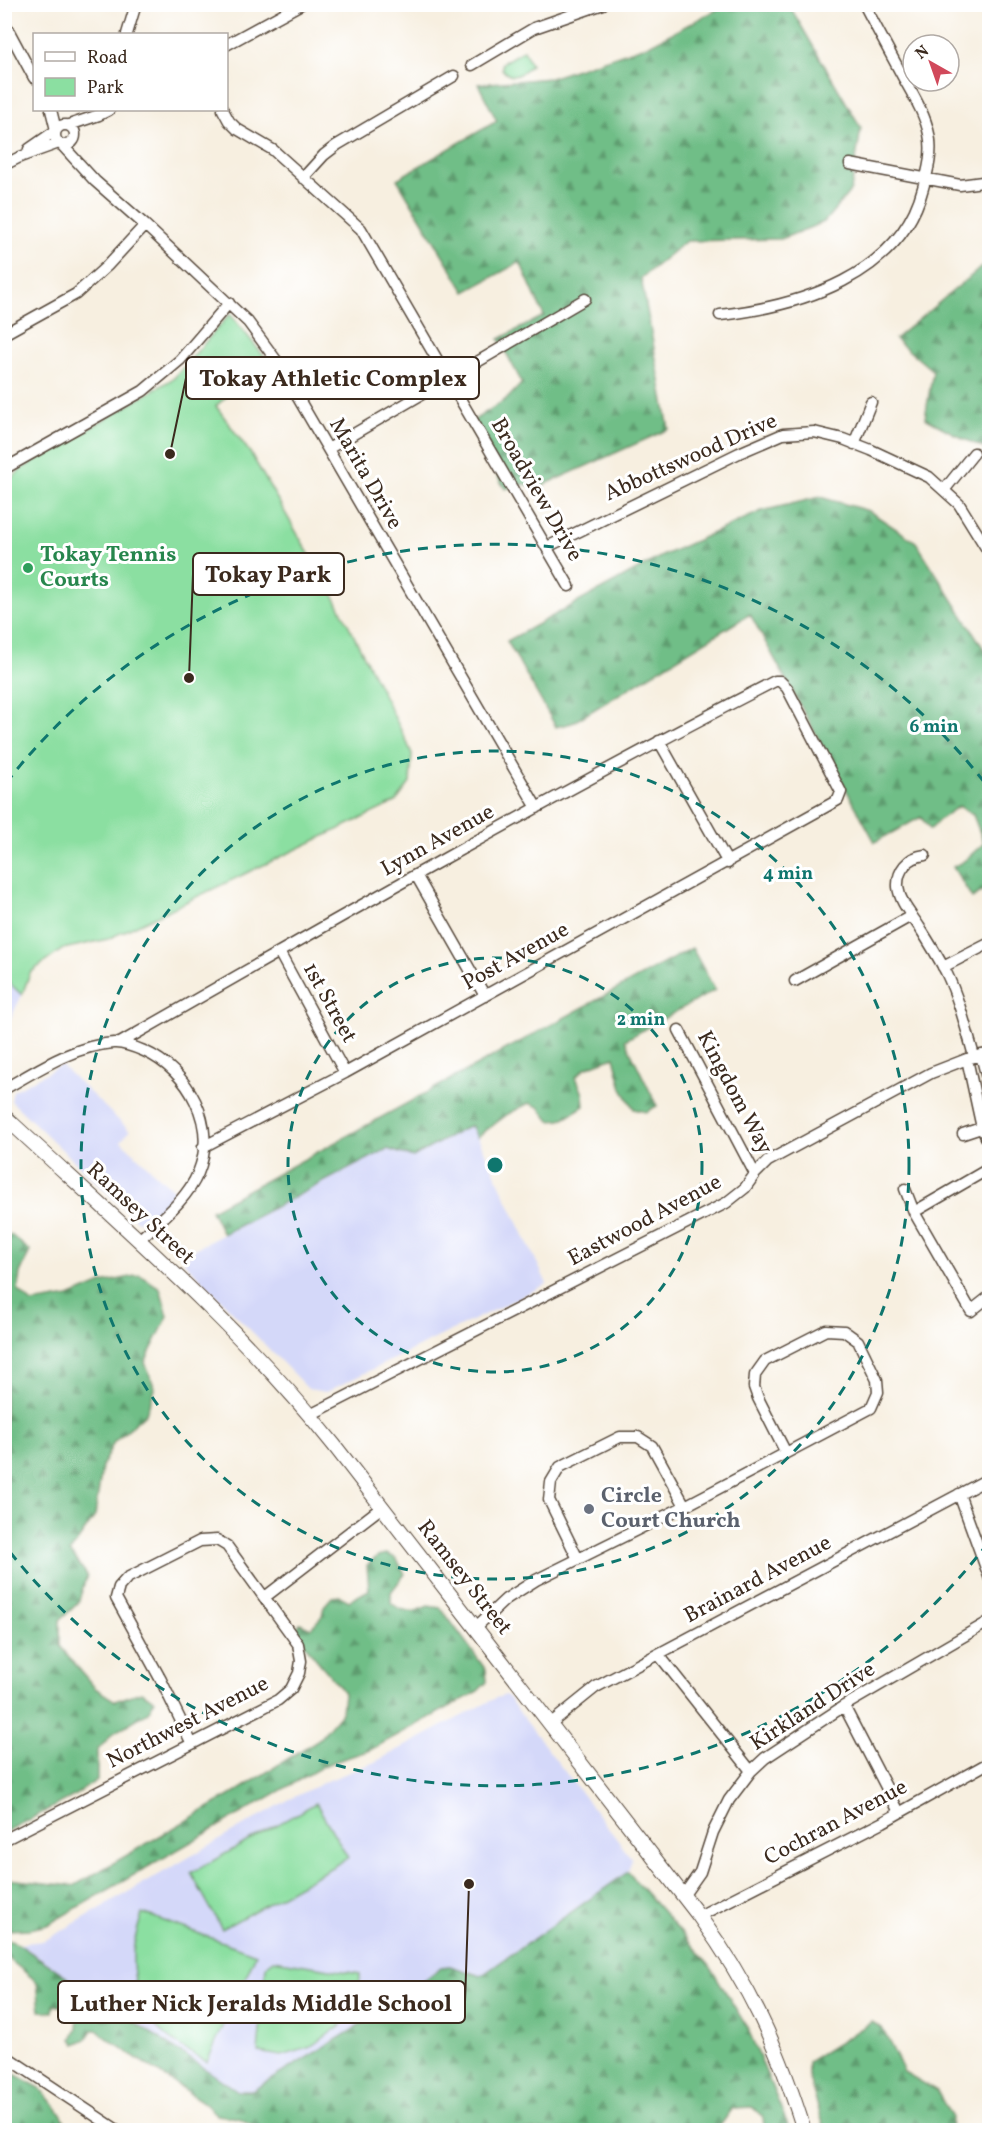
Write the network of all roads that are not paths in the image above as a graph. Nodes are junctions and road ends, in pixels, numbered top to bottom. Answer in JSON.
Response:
{"nodes":[{"id":1,"x":136,"y":4,"type":"edge"},
{"id":2,"x":301,"y":4,"type":"edge"},
{"id":3,"x":603,"y":4,"type":"edge"},
{"id":4,"x":864,"y":4,"type":"edge"},
{"id":5,"x":4,"y":22,"type":"edge"},
{"id":6,"x":127,"y":33,"type":"edge"},
{"id":7,"x":228,"y":44,"type":"edge"},
{"id":8,"x":472,"y":65,"type":"dead end"},
{"id":9,"x":33,"y":76,"type":"edge"},
{"id":10,"x":454,"y":76,"type":"dead end"},
{"id":11,"x":53,"y":111,"type":"edge"},
{"id":12,"x":107,"y":111,"type":"edge"},
{"id":13,"x":224,"y":111,"type":"edge"},
{"id":14,"x":99,"y":116,"type":"junction"},
{"id":15,"x":62,"y":128,"type":"junction"},
{"id":16,"x":74,"y":138,"type":"junction"},
{"id":17,"x":61,"y":144,"type":"junction"},
{"id":18,"x":20,"y":157,"type":"junction"},
{"id":19,"x":850,"y":164,"type":"dead end"},
{"id":20,"x":4,"y":165,"type":"edge"},
{"id":21,"x":86,"y":170,"type":"junction"},
{"id":22,"x":303,"y":178,"type":"junction"},
{"id":23,"x":926,"y":179,"type":"junction"},
{"id":24,"x":990,"y":181,"type":"edge"},
{"id":25,"x":145,"y":225,"type":"junction"},
{"id":26,"x":585,"y":298,"type":"dead end"},
{"id":27,"x":229,"y":303,"type":"junction"},
{"id":28,"x":720,"y":315,"type":"dead end"},
{"id":29,"x":4,"y":334,"type":"edge"},
{"id":30,"x":447,"y":377,"type":"junction"},
{"id":31,"x":871,"y":402,"type":"dead end"},
{"id":32,"x":854,"y":444,"type":"junction"},
{"id":33,"x":327,"y":449,"type":"junction"},
{"id":34,"x":974,"y":453,"type":"dead end"},
{"id":35,"x":4,"y":469,"type":"edge"},
{"id":36,"x":945,"y":489,"type":"junction"},
{"id":37,"x":547,"y":547,"type":"junction"},
{"id":38,"x":990,"y":554,"type":"edge"},
{"id":39,"x":569,"y":586,"type":"dead end"},
{"id":40,"x":659,"y":741,"type":"junction"},
{"id":41,"x":842,"y":794,"type":"joint"},
{"id":42,"x":537,"y":808,"type":"junction"},
{"id":43,"x":925,"y":855,"type":"dead end"},
{"id":44,"x":728,"y":863,"type":"junction"},
{"id":45,"x":416,"y":875,"type":"junction"},
{"id":46,"x":911,"y":916,"type":"junction"},
{"id":47,"x":990,"y":944,"type":"edge"},
{"id":48,"x":279,"y":952,"type":"junction"},
{"id":49,"x":943,"y":967,"type":"junction"},
{"id":50,"x":795,"y":981,"type":"dead end"},
{"id":51,"x":485,"y":996,"type":"junction"},
{"id":52,"x":679,"y":1030,"type":"dead end"},
{"id":53,"x":120,"y":1043,"type":"junction"},
{"id":54,"x":978,"y":1056,"type":"edge"},
{"id":55,"x":345,"y":1073,"type":"junction"},
{"id":56,"x":4,"y":1089,"type":"edge"},
{"id":57,"x":990,"y":1090,"type":"edge"},
{"id":58,"x":4,"y":1116,"type":"edge"},
{"id":59,"x":986,"y":1127,"type":"edge"},
{"id":60,"x":963,"y":1134,"type":"dead end"},
{"id":61,"x":990,"y":1146,"type":"edge"},
{"id":62,"x":203,"y":1147,"type":"junction"},
{"id":63,"x":990,"y":1168,"type":"edge"},
{"id":64,"x":755,"y":1174,"type":"junction"},
{"id":65,"x":905,"y":1189,"type":"dead end"},
{"id":66,"x":914,"y":1212,"type":"junction"},
{"id":67,"x":138,"y":1241,"type":"junction"},
{"id":68,"x":990,"y":1296,"type":"edge"},
{"id":69,"x":310,"y":1415,"type":"junction"},
{"id":70,"x":786,"y":1453,"type":"junction"},
{"id":71,"x":990,"y":1478,"type":"edge"},
{"id":72,"x":959,"y":1494,"type":"junction"},
{"id":73,"x":685,"y":1506,"type":"junction"},
{"id":74,"x":382,"y":1507,"type":"junction"},
{"id":75,"x":578,"y":1559,"type":"junction"},
{"id":76,"x":990,"y":1578,"type":"edge"},
{"id":77,"x":265,"y":1596,"type":"junction"},
{"id":78,"x":990,"y":1621,"type":"edge"},
{"id":79,"x":476,"y":1628,"type":"junction"},
{"id":80,"x":658,"y":1654,"type":"junction"},
{"id":81,"x":844,"y":1706,"type":"junction"},
{"id":82,"x":550,"y":1724,"type":"junction"},
{"id":83,"x":192,"y":1744,"type":"junction"},
{"id":84,"x":990,"y":1762,"type":"edge"},
{"id":85,"x":751,"y":1772,"type":"junction"},
{"id":86,"x":899,"y":1812,"type":"junction"},
{"id":87,"x":4,"y":1840,"type":"edge"},
{"id":88,"x":683,"y":1896,"type":"junction"},
{"id":89,"x":699,"y":1916,"type":"junction"},
{"id":90,"x":4,"y":2055,"type":"edge"},
{"id":91,"x":117,"y":2130,"type":"edge"},
{"id":92,"x":804,"y":2130,"type":"edge"}],
"edges":[{"from":1,"to":6,"type":"street"},
{"from":2,"to":7,"type":"street"},
{"from":3,"to":8,"type":"street"},
{"from":4,"to":23,"type":"street"},
{"from":5,"to":9,"type":"street"},
{"from":10,"to":22,"type":"street"},
{"from":11,"to":15,"type":"street"},
{"from":12,"to":14,"type":"street"},
{"from":13,"to":22,"type":"street","name":"Broadview Drive"},
{"from":14,"to":15,"type":"street"},
{"from":14,"to":16,"type":"street"},
{"from":15,"to":16,"type":"street"},
{"from":15,"to":17,"type":"street"},
{"from":15,"to":18,"type":"street"},
{"from":16,"to":17,"type":"street"},
{"from":16,"to":21,"type":"street","name":"Marita Drive"},
{"from":17,"to":18,"type":"street"},
{"from":17,"to":21,"type":"street","name":"Marita Drive"},
{"from":18,"to":20,"type":"street"},
{"from":19,"to":23,"type":"street"},
{"from":21,"to":25,"type":"street","name":"Marita Drive"},
{"from":22,"to":30,"type":"street","name":"Broadview Drive"},
{"from":23,"to":24,"type":"street"},
{"from":23,"to":28,"type":"street"},
{"from":25,"to":27,"type":"street","name":"Marita Drive"},
{"from":25,"to":29,"type":"street"},
{"from":26,"to":30,"type":"street"},
{"from":27,"to":33,"type":"street","name":"Marita Drive"},
{"from":27,"to":35,"type":"street"},
{"from":30,"to":33,"type":"street"},
{"from":30,"to":37,"type":"street","name":"Broadview Drive"},
{"from":31,"to":32,"type":"street"},
{"from":32,"to":36,"type":"street","name":"Abbottswood Drive"},
{"from":32,"to":37,"type":"street","name":"Abbottswood Drive"},
{"from":33,"to":42,"type":"street","name":"Marita Drive"},
{"from":34,"to":36,"type":"street"},
{"from":36,"to":38,"type":"street","name":"Abbottswood Drive"},
{"from":37,"to":39,"type":"street","name":"Broadview Drive"},
{"from":40,"to":41,"type":"street","name":"Lynn Avenue"},
{"from":40,"to":42,"type":"street","name":"Lynn Avenue"},
{"from":40,"to":44,"type":"street"},
{"from":41,"to":44,"type":"street","name":"Post Avenue"},
{"from":42,"to":45,"type":"street","name":"Lynn Avenue"},
{"from":43,"to":46,"type":"street"},
{"from":44,"to":51,"type":"street","name":"Post Avenue"},
{"from":45,"to":48,"type":"street","name":"Lynn Avenue"},
{"from":45,"to":51,"type":"street"},
{"from":46,"to":49,"type":"street"},
{"from":46,"to":50,"type":"street"},
{"from":47,"to":49,"type":"street"},
{"from":48,"to":53,"type":"street","name":"Lynn Avenue"},
{"from":48,"to":55,"type":"street","name":"1st Street"},
{"from":49,"to":54,"type":"street"},
{"from":51,"to":55,"type":"street","name":"Post Avenue"},
{"from":52,"to":64,"type":"street","name":"Kingdom Way"},
{"from":53,"to":56,"type":"street"},
{"from":53,"to":62,"type":"street"},
{"from":54,"to":57,"type":"street"},
{"from":54,"to":59,"type":"street"},
{"from":54,"to":64,"type":"street","name":"Eastwood Avenue"},
{"from":55,"to":62,"type":"street","name":"Post Avenue"},
{"from":58,"to":67,"type":"main road","name":"Ramsey Street"},
{"from":59,"to":60,"type":"street"},
{"from":59,"to":61,"type":"street"},
{"from":62,"to":67,"type":"street"},
{"from":63,"to":66,"type":"street"},
{"from":64,"to":69,"type":"street","name":"Eastwood Avenue"},
{"from":65,"to":66,"type":"street"},
{"from":66,"to":68,"type":"street"},
{"from":67,"to":69,"type":"main road","name":"Ramsey Street"},
{"from":69,"to":74,"type":"main road","name":"Ramsey Street"},
{"from":70,"to":70,"type":"street"},
{"from":70,"to":73,"type":"street"},
{"from":71,"to":72,"type":"street","name":"Brainard Avenue"},
{"from":72,"to":76,"type":"street"},
{"from":72,"to":80,"type":"street","name":"Brainard Avenue"},
{"from":73,"to":75,"type":"street"},
{"from":73,"to":75,"type":"street"},
{"from":74,"to":77,"type":"street"},
{"from":74,"to":79,"type":"main road","name":"Ramsey Street"},
{"from":75,"to":79,"type":"street"},
{"from":77,"to":83,"type":"street","name":"Northwest Avenue"},
{"from":77,"to":83,"type":"street","name":"Northwest Avenue"},
{"from":78,"to":81,"type":"street","name":"Kirkland Drive"},
{"from":79,"to":82,"type":"main road","name":"Ramsey Street"},
{"from":80,"to":82,"type":"street","name":"Brainard Avenue"},
{"from":80,"to":85,"type":"street"},
{"from":81,"to":85,"type":"street","name":"Kirkland Drive"},
{"from":81,"to":86,"type":"street"},
{"from":82,"to":88,"type":"main road","name":"Ramsey Street"},
{"from":83,"to":87,"type":"street","name":"Northwest Avenue"},
{"from":84,"to":86,"type":"street","name":"Cochran Avenue"},
{"from":85,"to":88,"type":"street","name":"Kirkland Drive"},
{"from":86,"to":89,"type":"street","name":"Cochran Avenue"},
{"from":88,"to":89,"type":"main road","name":"Ramsey Street"},
{"from":89,"to":92,"type":"main road","name":"Ramsey Street"},
{"from":90,"to":91,"type":"street"}]}
